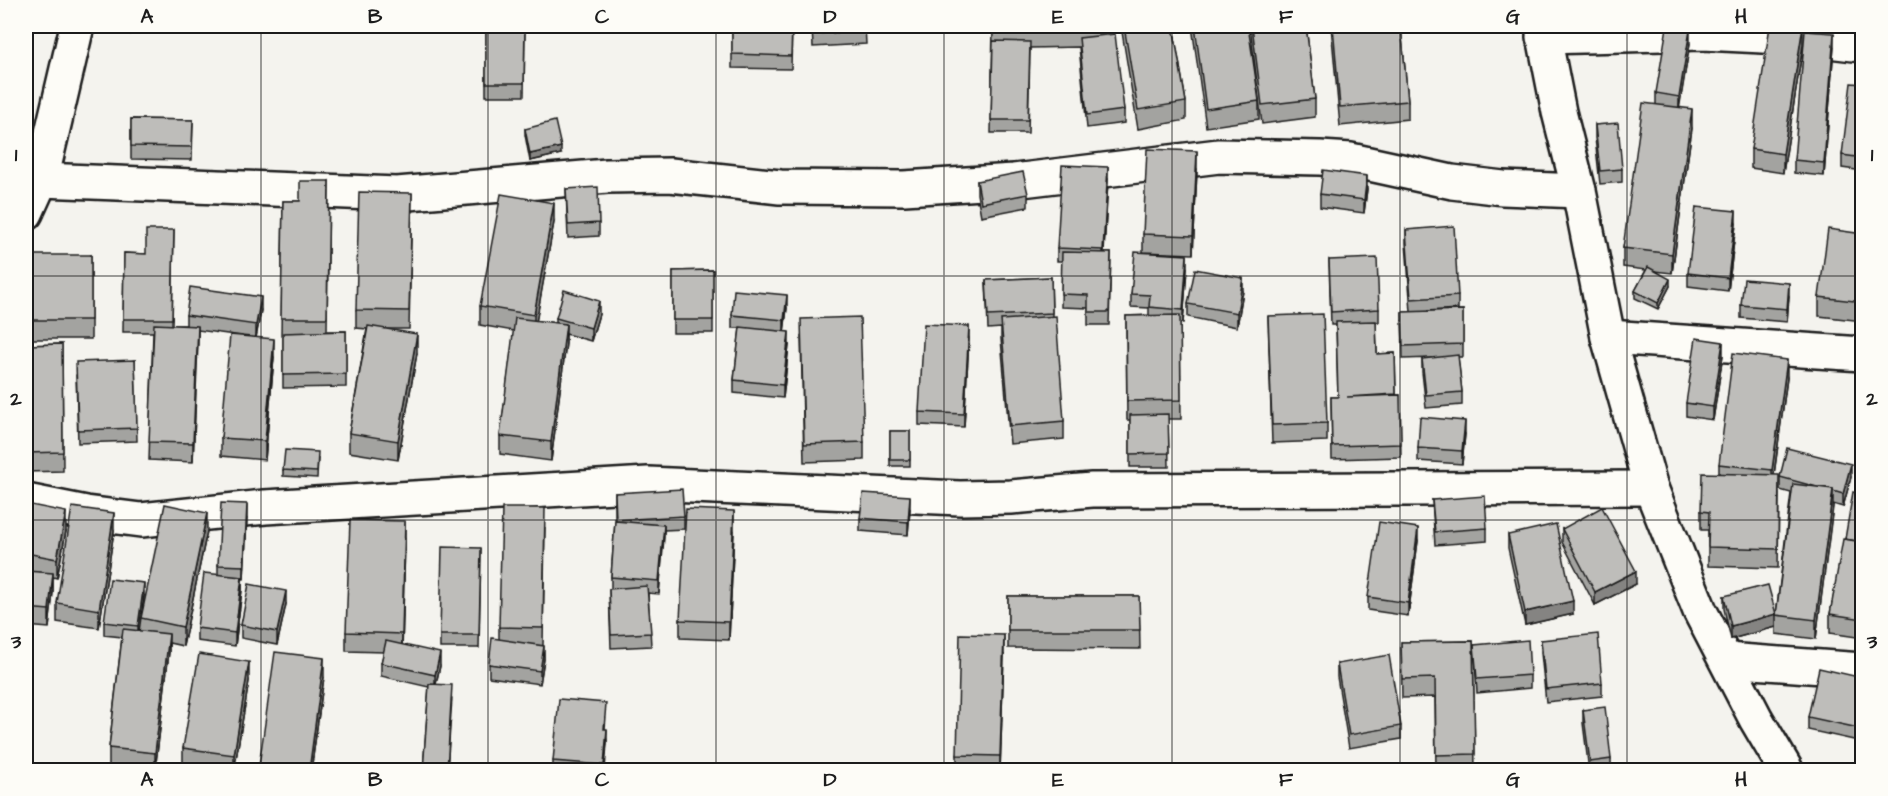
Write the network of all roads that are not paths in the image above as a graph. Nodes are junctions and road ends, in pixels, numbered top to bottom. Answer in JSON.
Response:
{"nodes":[{"id":1,"x":77,"y":26,"type":"edge"},
{"id":2,"x":1704,"y":29,"type":"edge"},
{"id":3,"x":1543,"y":31,"type":"edge"},
{"id":4,"x":1863,"y":45,"type":"edge"},
{"id":5,"x":41,"y":180,"type":"junction"},
{"id":6,"x":1579,"y":191,"type":"junction"},
{"id":7,"x":26,"y":213,"type":"edge"},
{"id":8,"x":1608,"y":337,"type":"junction"},
{"id":9,"x":1863,"y":354,"type":"edge"},
{"id":10,"x":1651,"y":488,"type":"junction"},
{"id":11,"x":26,"y":501,"type":"edge"},
{"id":12,"x":1726,"y":660,"type":"junction"},
{"id":13,"x":1863,"y":670,"type":"edge"},
{"id":14,"x":1786,"y":771,"type":"edge"}],
"edges":[{"from":1,"to":5,"type":"street"},
{"from":2,"to":3,"type":"street"},
{"from":2,"to":4,"type":"street"},
{"from":3,"to":6,"type":"street"},
{"from":5,"to":6,"type":"street"},
{"from":5,"to":7,"type":"street"},
{"from":6,"to":8,"type":"street"},
{"from":8,"to":9,"type":"street"},
{"from":8,"to":10,"type":"street"},
{"from":10,"to":11,"type":"street"},
{"from":10,"to":12,"type":"street"},
{"from":12,"to":13,"type":"street"},
{"from":12,"to":14,"type":"street"}]}
